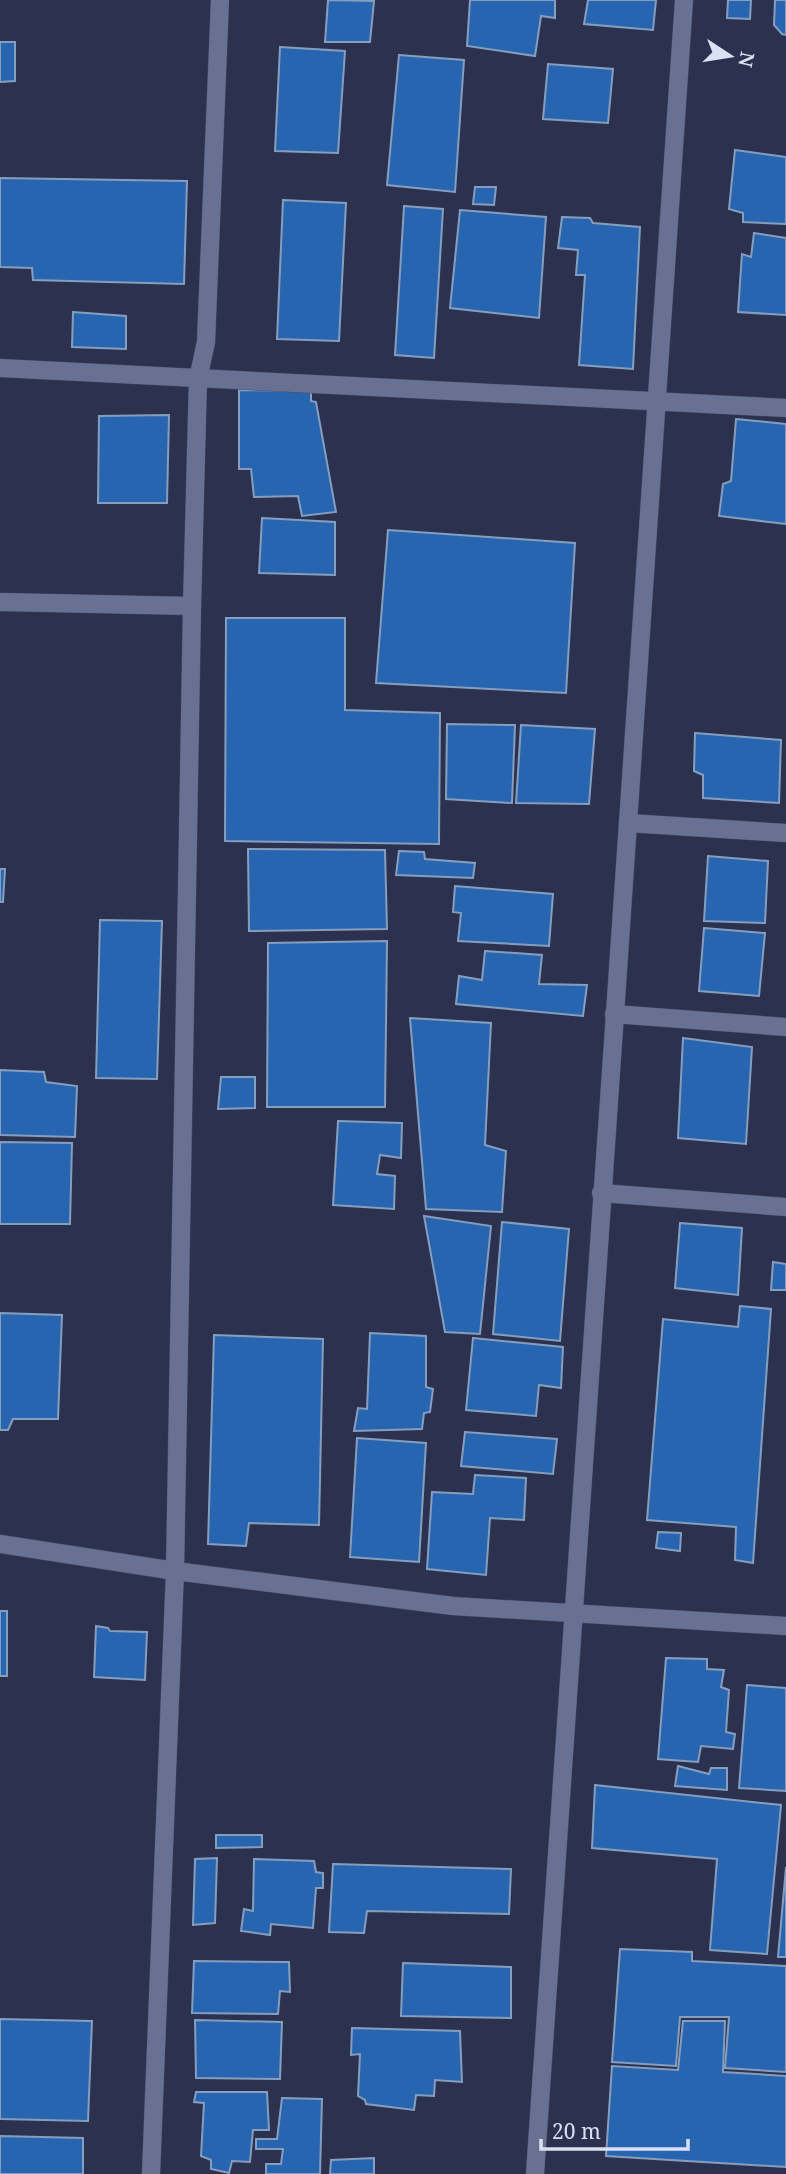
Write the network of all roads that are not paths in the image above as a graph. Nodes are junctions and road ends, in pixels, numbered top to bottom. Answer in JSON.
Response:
{"nodes":[{"id":1,"x":220,"y":0,"type":"edge"},
{"id":2,"x":684,"y":0,"type":"edge"},
{"id":3,"x":0,"y":368,"type":"edge"},
{"id":4,"x":198,"y":379,"type":"junction"},
{"id":5,"x":658,"y":399,"type":"junction"},
{"id":6,"x":786,"y":408,"type":"edge"},
{"id":7,"x":0,"y":590,"type":"edge"},
{"id":8,"x":0,"y":602,"type":"edge"},
{"id":9,"x":46,"y":603,"type":"junction"},
{"id":10,"x":192,"y":606,"type":"junction"},
{"id":11,"x":628,"y":823,"type":"junction"},
{"id":12,"x":786,"y":833,"type":"edge"},
{"id":13,"x":614,"y":1014,"type":"junction"},
{"id":14,"x":786,"y":1027,"type":"edge"},
{"id":15,"x":601,"y":1193,"type":"junction"},
{"id":16,"x":786,"y":1207,"type":"edge"},
{"id":17,"x":0,"y":1544,"type":"edge"},
{"id":18,"x":175,"y":1571,"type":"junction"},
{"id":19,"x":572,"y":1612,"type":"junction"},
{"id":20,"x":786,"y":1626,"type":"edge"},
{"id":21,"x":151,"y":2174,"type":"edge"},
{"id":22,"x":535,"y":2174,"type":"edge"}],
"edges":[{"from":1,"to":4,"type":"street"},
{"from":2,"to":5,"type":"street"},
{"from":3,"to":4,"type":"street"},
{"from":4,"to":5,"type":"street"},
{"from":4,"to":10,"type":"street"},
{"from":5,"to":6,"type":"street"},
{"from":5,"to":11,"type":"street"},
{"from":7,"to":9,"type":"street"},
{"from":8,"to":9,"type":"street"},
{"from":9,"to":10,"type":"street"},
{"from":10,"to":18,"type":"street"},
{"from":11,"to":12,"type":"street"},
{"from":11,"to":13,"type":"street"},
{"from":13,"to":14,"type":"street"},
{"from":13,"to":15,"type":"street"},
{"from":15,"to":16,"type":"street"},
{"from":15,"to":19,"type":"street"},
{"from":17,"to":18,"type":"street"},
{"from":18,"to":19,"type":"street"},
{"from":18,"to":21,"type":"street"},
{"from":19,"to":20,"type":"street"},
{"from":19,"to":22,"type":"street"}]}
